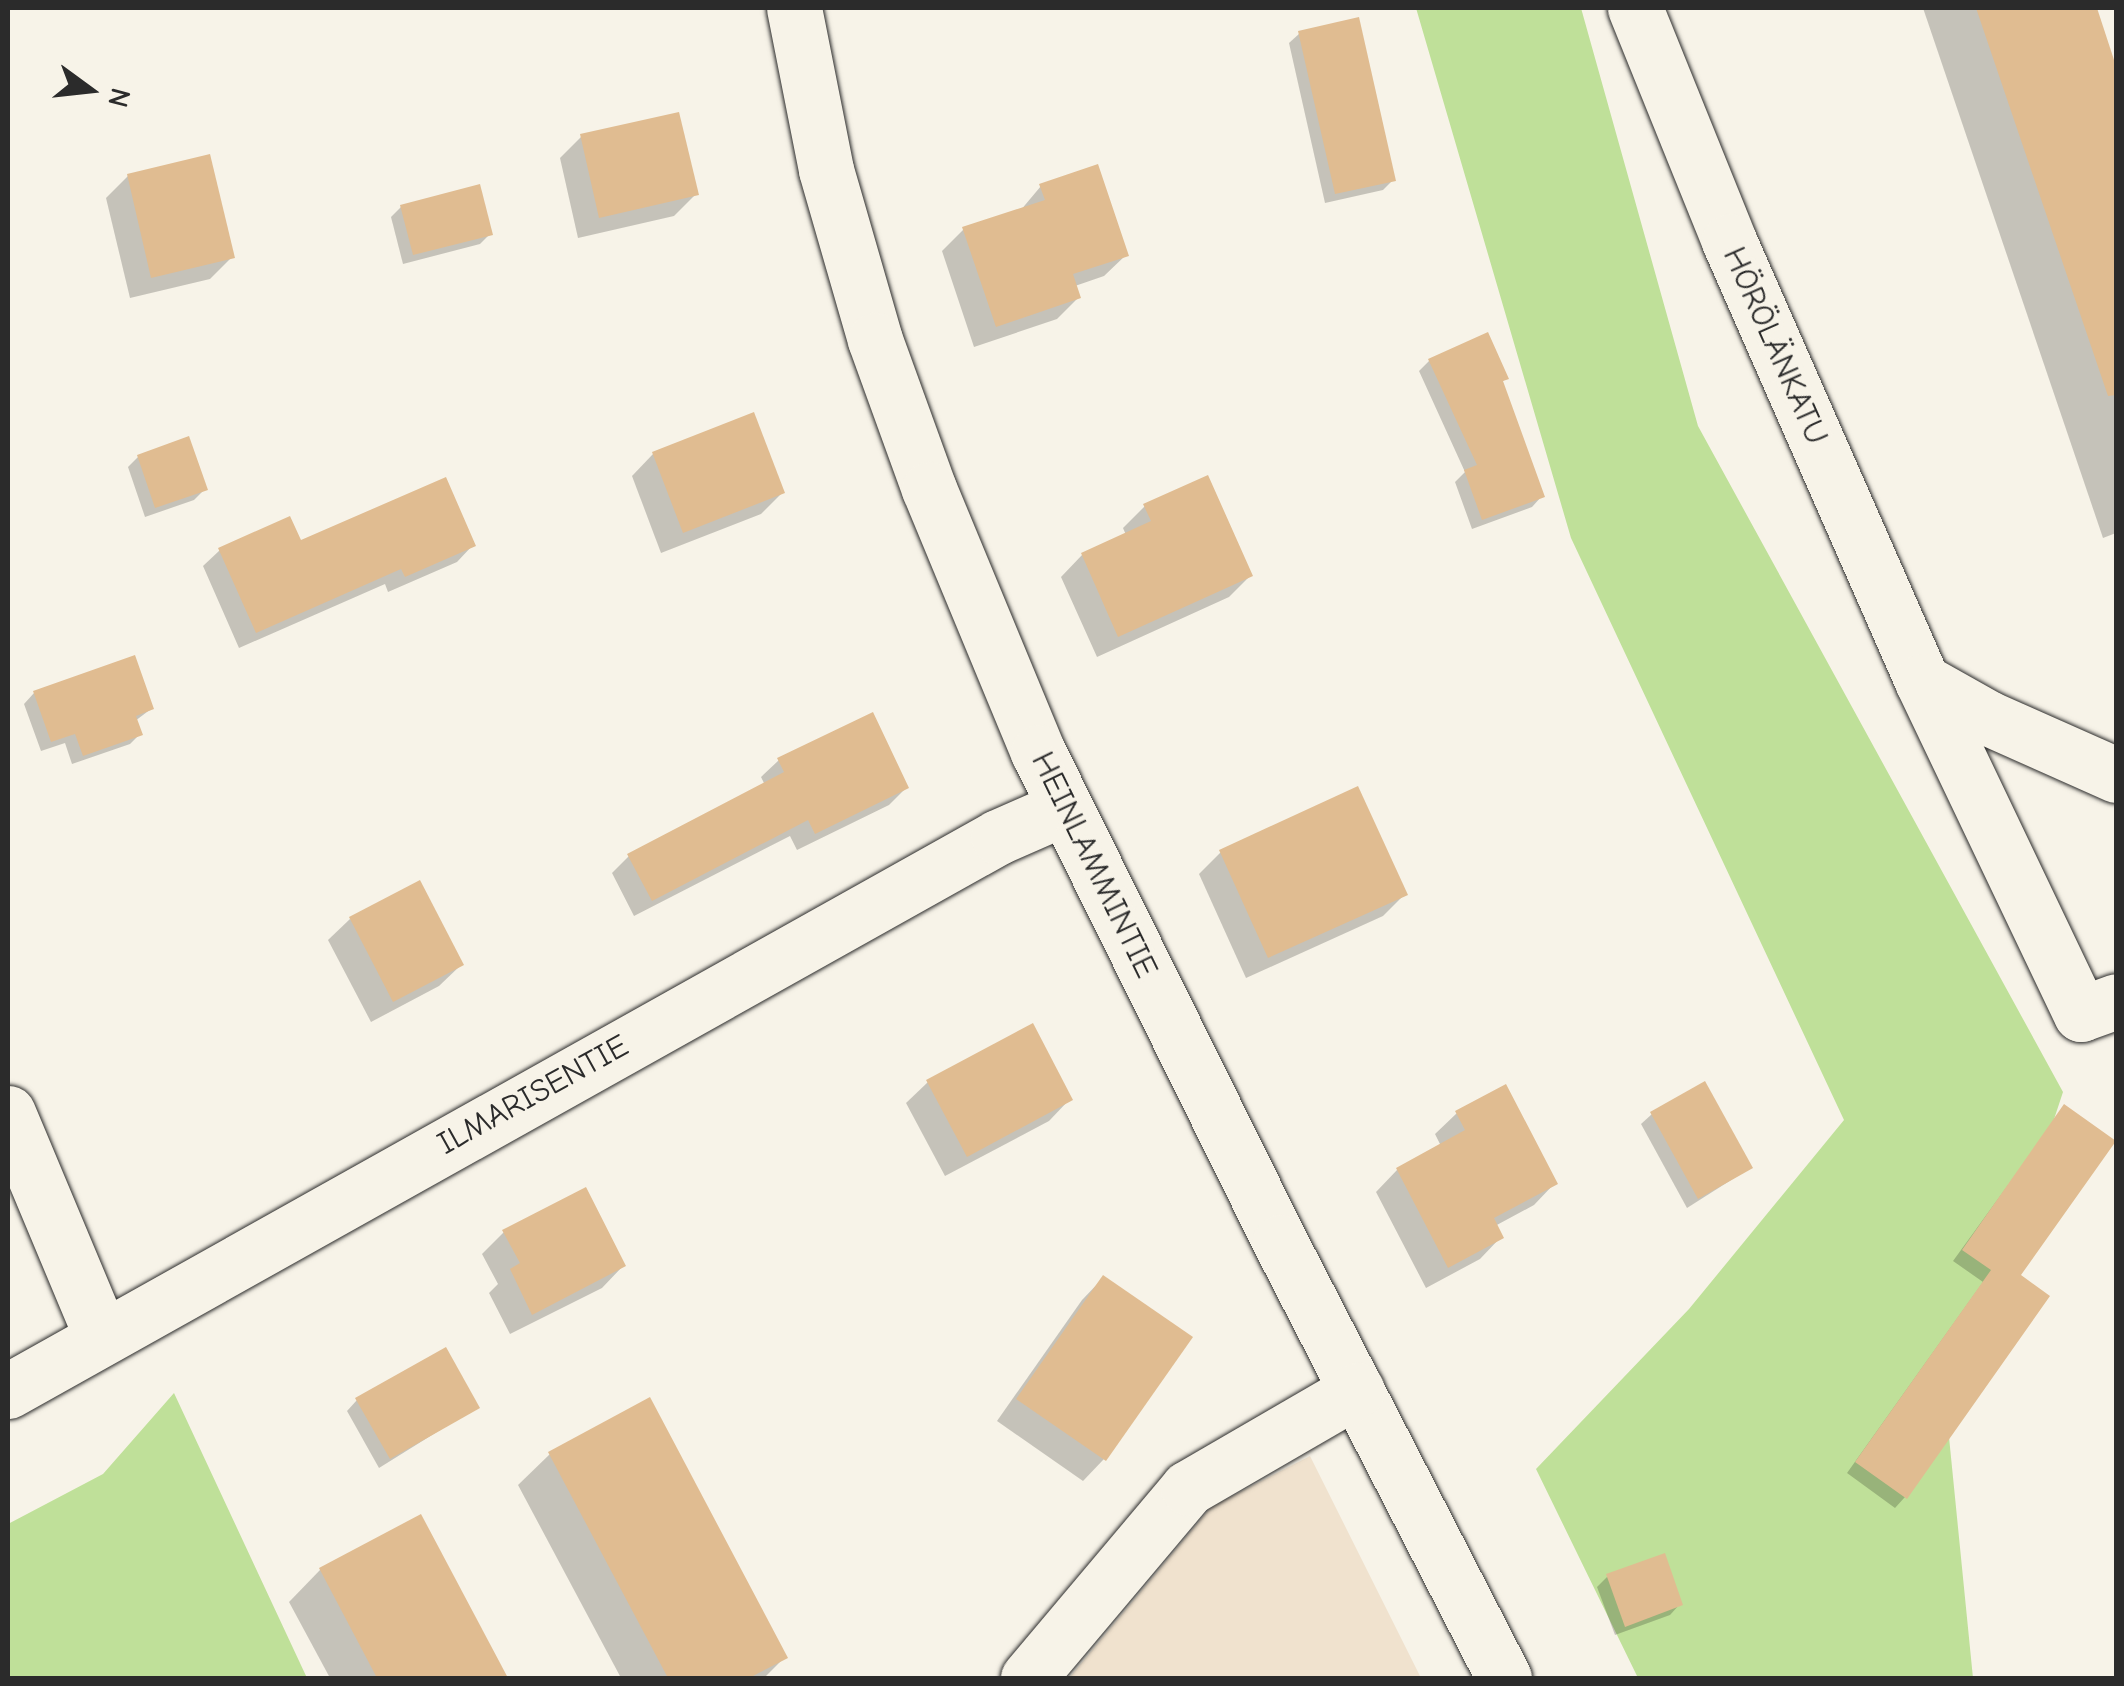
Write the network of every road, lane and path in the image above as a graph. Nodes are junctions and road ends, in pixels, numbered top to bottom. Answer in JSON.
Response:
{"nodes":[{"id":1,"x":794,"y":8,"type":"edge"},
{"id":2,"x":1634,"y":8,"type":"edge"},
{"id":3,"x":1922,"y":680,"type":"junction"},
{"id":4,"x":2116,"y":775,"type":"edge"},
{"id":5,"x":1064,"y":808,"type":"junction"},
{"id":6,"x":2116,"y":1001,"type":"edge"},
{"id":7,"x":8,"y":1112,"type":"edge"},
{"id":8,"x":100,"y":1335,"type":"junction"},
{"id":9,"x":1357,"y":1390,"type":"junction"},
{"id":10,"x":8,"y":1391,"type":"edge"},
{"id":11,"x":1028,"y":1678,"type":"edge"},
{"id":12,"x":1504,"y":1678,"type":"edge"}],
"edges":[{"from":1,"to":5,"type":"street","name":"HEINLAMMINTIE"},
{"from":2,"to":3,"type":"street","name":"HÖRÖLÄNKATU"},
{"from":3,"to":4,"type":"street"},
{"from":3,"to":6,"type":"street","name":"HÖRÖLÄNKATU"},
{"from":5,"to":8,"type":"street","name":"ILMARISENTIE"},
{"from":5,"to":9,"type":"street","name":"HEINLAMMINTIE"},
{"from":7,"to":8,"type":"street"},
{"from":8,"to":10,"type":"street","name":"ILMARISENTIE"},
{"from":9,"to":11,"type":"street"},
{"from":9,"to":12,"type":"street","name":"HEINLAMMINTIE"}]}
